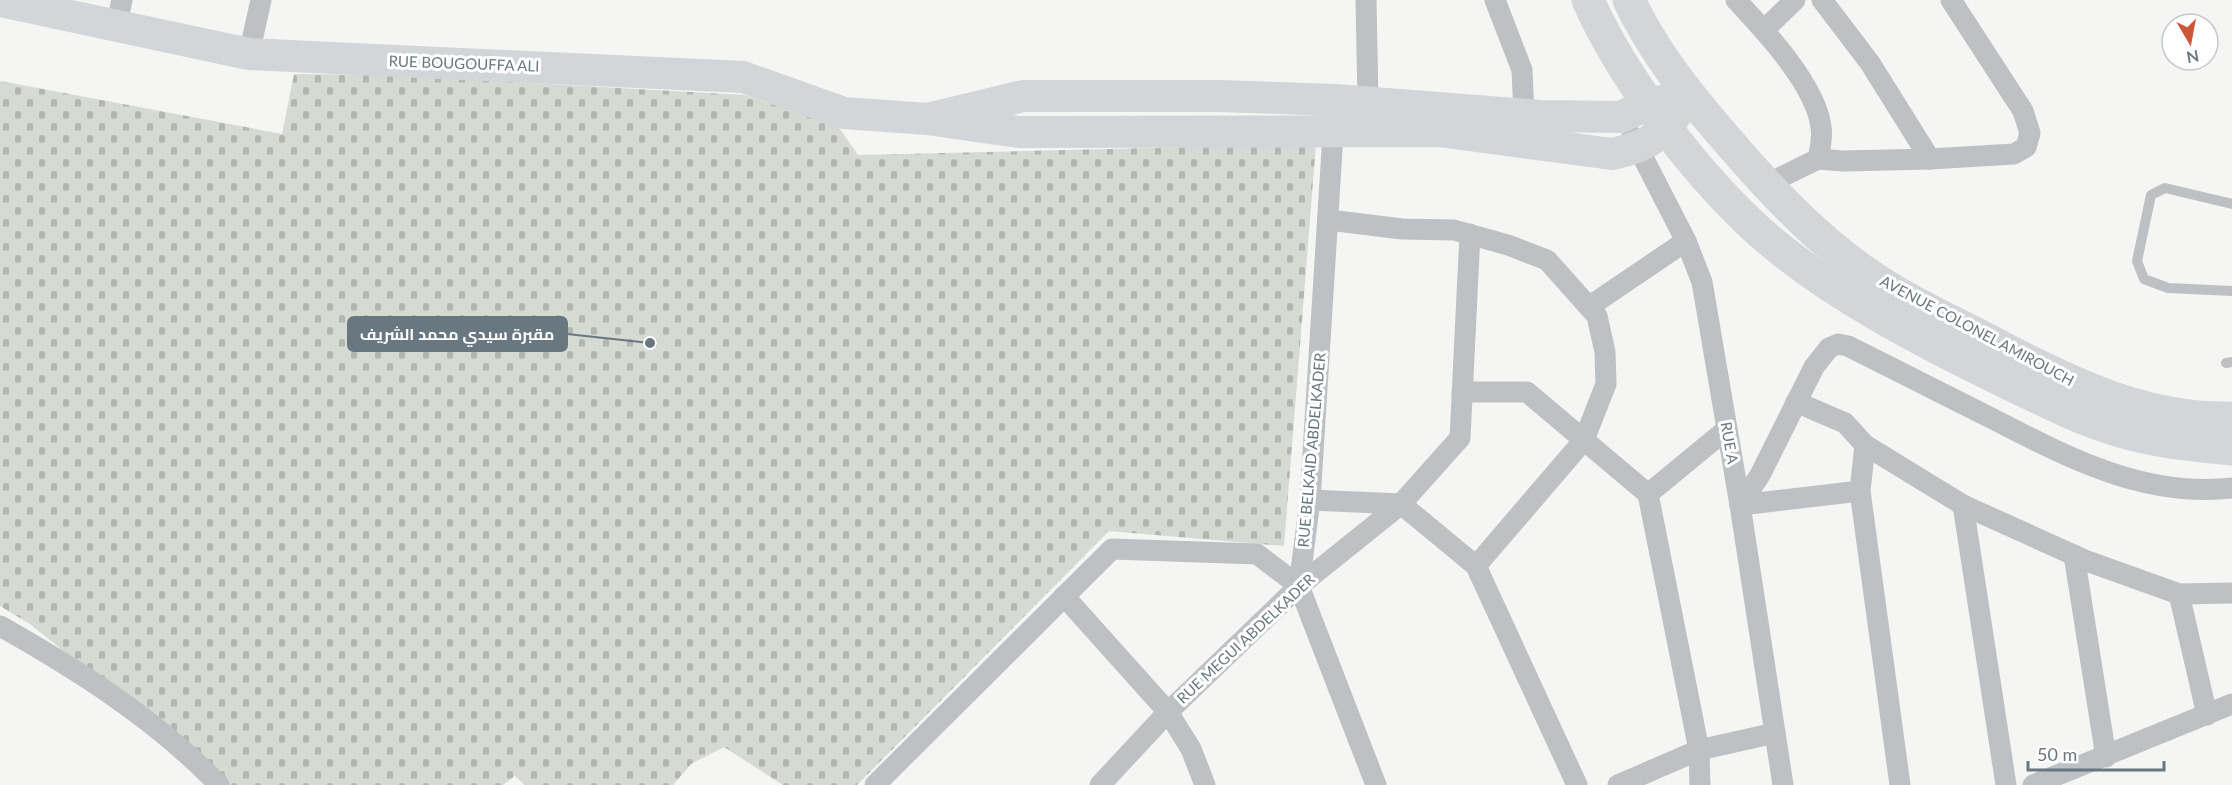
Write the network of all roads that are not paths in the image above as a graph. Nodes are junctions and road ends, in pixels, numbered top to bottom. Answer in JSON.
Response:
{"nodes":[{"id":1,"x":261,"y":0,"type":"edge"},
{"id":2,"x":1366,"y":0,"type":"edge"},
{"id":3,"x":1495,"y":0,"type":"edge"},
{"id":4,"x":1588,"y":0,"type":"edge"},
{"id":5,"x":1629,"y":0,"type":"edge"},
{"id":6,"x":1736,"y":0,"type":"edge"},
{"id":7,"x":1795,"y":0,"type":"edge"},
{"id":8,"x":1822,"y":0,"type":"edge"},
{"id":9,"x":1951,"y":0,"type":"edge"},
{"id":10,"x":0,"y":1,"type":"edge"},
{"id":11,"x":119,"y":13,"type":"edge"},
{"id":12,"x":1764,"y":30,"type":"junction"},
{"id":13,"x":249,"y":54,"type":"junction"},
{"id":14,"x":1689,"y":96,"type":"junction"},
{"id":15,"x":1368,"y":102,"type":"junction"},
{"id":16,"x":1524,"y":114,"type":"junction"},
{"id":17,"x":1334,"y":115,"type":"junction"},
{"id":18,"x":1646,"y":116,"type":"junction"},
{"id":19,"x":1640,"y":148,"type":"junction"},
{"id":20,"x":1818,"y":159,"type":"junction"},
{"id":21,"x":1930,"y":159,"type":"junction"},
{"id":22,"x":1767,"y":184,"type":"junction"},
{"id":23,"x":2232,"y":204,"type":"edge"},
{"id":24,"x":1329,"y":220,"type":"junction"},
{"id":25,"x":1470,"y":234,"type":"junction"},
{"id":26,"x":1686,"y":242,"type":"junction"},
{"id":27,"x":2232,"y":291,"type":"edge"},
{"id":28,"x":1590,"y":306,"type":"junction"},
{"id":29,"x":1462,"y":392,"type":"junction"},
{"id":30,"x":1796,"y":402,"type":"junction"},
{"id":31,"x":2232,"y":418,"type":"edge"},
{"id":32,"x":1727,"y":429,"type":"junction"},
{"id":33,"x":1584,"y":440,"type":"junction"},
{"id":34,"x":1865,"y":445,"type":"junction"},
{"id":35,"x":2232,"y":448,"type":"edge"},
{"id":36,"x":2232,"y":488,"type":"edge"},
{"id":37,"x":1860,"y":491,"type":"junction"},
{"id":38,"x":1648,"y":494,"type":"junction"},
{"id":39,"x":1310,"y":500,"type":"junction"},
{"id":40,"x":1401,"y":504,"type":"junction"},
{"id":41,"x":1740,"y":505,"type":"junction"},
{"id":42,"x":1963,"y":505,"type":"junction"},
{"id":43,"x":2074,"y":555,"type":"junction"},
{"id":44,"x":1476,"y":566,"type":"junction"},
{"id":45,"x":1299,"y":586,"type":"junction"},
{"id":46,"x":2232,"y":593,"type":"edge"},
{"id":47,"x":2179,"y":594,"type":"junction"},
{"id":48,"x":1064,"y":596,"type":"junction"},
{"id":49,"x":0,"y":626,"type":"edge"},
{"id":50,"x":2232,"y":704,"type":"edge"},
{"id":51,"x":1168,"y":712,"type":"junction"},
{"id":52,"x":2207,"y":715,"type":"junction"},
{"id":53,"x":1775,"y":733,"type":"junction"},
{"id":54,"x":1699,"y":750,"type":"junction"},
{"id":55,"x":2106,"y":757,"type":"junction"},
{"id":56,"x":219,"y":785,"type":"edge"},
{"id":57,"x":875,"y":785,"type":"edge"},
{"id":58,"x":1100,"y":785,"type":"edge"},
{"id":59,"x":1205,"y":785,"type":"edge"},
{"id":60,"x":1376,"y":785,"type":"edge"},
{"id":61,"x":1577,"y":785,"type":"edge"},
{"id":62,"x":1617,"y":785,"type":"edge"},
{"id":63,"x":1700,"y":785,"type":"edge"},
{"id":64,"x":1783,"y":785,"type":"edge"},
{"id":65,"x":1900,"y":785,"type":"edge"},
{"id":66,"x":2006,"y":785,"type":"edge"},
{"id":67,"x":2033,"y":785,"type":"edge"}],
"edges":[{"from":1,"to":13,"type":"street"},
{"from":2,"to":15,"type":"street"},
{"from":3,"to":16,"type":"street"},
{"from":4,"to":18,"type":"main road","name":"AVENUE COLONEL AMIROUCH"},
{"from":5,"to":14,"type":"main road","name":"AVENUE COLONEL AMIROUCH"},
{"from":6,"to":12,"type":"street"},
{"from":7,"to":12,"type":"street"},
{"from":8,"to":21,"type":"street"},
{"from":9,"to":21,"type":"street"},
{"from":10,"to":11,"type":"street","name":"RUE BOUGOUFFA ALI"},
{"from":11,"to":13,"type":"street","name":"RUE BOUGOUFFA ALI"},
{"from":12,"to":20,"type":"street"},
{"from":13,"to":17,"type":"street","name":"RUE BOUGOUFFA ALI"},
{"from":14,"to":18,"type":"street"},
{"from":14,"to":22,"type":"main road","name":"AVENUE COLONEL AMIROUCH"},
{"from":15,"to":16,"type":"street"},
{"from":15,"to":17,"type":"street"},
{"from":16,"to":18,"type":"street"},
{"from":17,"to":19,"type":"street"},
{"from":17,"to":24,"type":"street","name":"RUE BELKAID ABDELKADER"},
{"from":18,"to":19,"type":"street"},
{"from":18,"to":35,"type":"main road","name":"AVENUE COLONEL AMIROUCH"},
{"from":19,"to":26,"type":"street","name":"RUE A"},
{"from":20,"to":21,"type":"street"},
{"from":20,"to":22,"type":"street"},
{"from":22,"to":31,"type":"main road","name":"AVENUE COLONEL AMIROUCH"},
{"from":23,"to":27,"type":"lane"},
{"from":24,"to":25,"type":"street"},
{"from":24,"to":39,"type":"street","name":"RUE BELKAID ABDELKADER"},
{"from":25,"to":28,"type":"street"},
{"from":25,"to":29,"type":"street","name":"RUE MEGUI ABDELKADER"},
{"from":26,"to":28,"type":"street"},
{"from":26,"to":32,"type":"street","name":"RUE A"},
{"from":28,"to":33,"type":"street"},
{"from":29,"to":33,"type":"street"},
{"from":29,"to":40,"type":"street","name":"RUE MEGUI ABDELKADER"},
{"from":30,"to":34,"type":"street"},
{"from":30,"to":36,"type":"street"},
{"from":30,"to":41,"type":"street"},
{"from":32,"to":38,"type":"street"},
{"from":32,"to":41,"type":"street","name":"RUE A"},
{"from":33,"to":38,"type":"street"},
{"from":33,"to":44,"type":"street"},
{"from":34,"to":37,"type":"street"},
{"from":34,"to":42,"type":"street"},
{"from":37,"to":41,"type":"street"},
{"from":37,"to":65,"type":"street"},
{"from":38,"to":54,"type":"street"},
{"from":39,"to":40,"type":"street"},
{"from":39,"to":45,"type":"street","name":"RUE BELKAID ABDELKADER"},
{"from":40,"to":44,"type":"street"},
{"from":40,"to":45,"type":"street","name":"RUE MEGUI ABDELKADER"},
{"from":41,"to":53,"type":"street","name":"RUE A"},
{"from":42,"to":43,"type":"street"},
{"from":42,"to":66,"type":"street"},
{"from":43,"to":47,"type":"street"},
{"from":43,"to":55,"type":"street"},
{"from":44,"to":61,"type":"street"},
{"from":45,"to":48,"type":"street"},
{"from":45,"to":51,"type":"street","name":"RUE MEGUI ABDELKADER"},
{"from":45,"to":60,"type":"street","name":"RUE BELKAID ABDELKADER"},
{"from":46,"to":47,"type":"street"},
{"from":47,"to":52,"type":"street"},
{"from":48,"to":51,"type":"street"},
{"from":48,"to":57,"type":"street"},
{"from":49,"to":56,"type":"street"},
{"from":50,"to":52,"type":"street"},
{"from":51,"to":58,"type":"street","name":"RUE MEGUI ABDELKADER"},
{"from":51,"to":59,"type":"street"},
{"from":52,"to":55,"type":"street"},
{"from":53,"to":54,"type":"street"},
{"from":53,"to":64,"type":"street","name":"RUE A"},
{"from":54,"to":62,"type":"street"},
{"from":54,"to":63,"type":"street"},
{"from":55,"to":67,"type":"street"}]}
